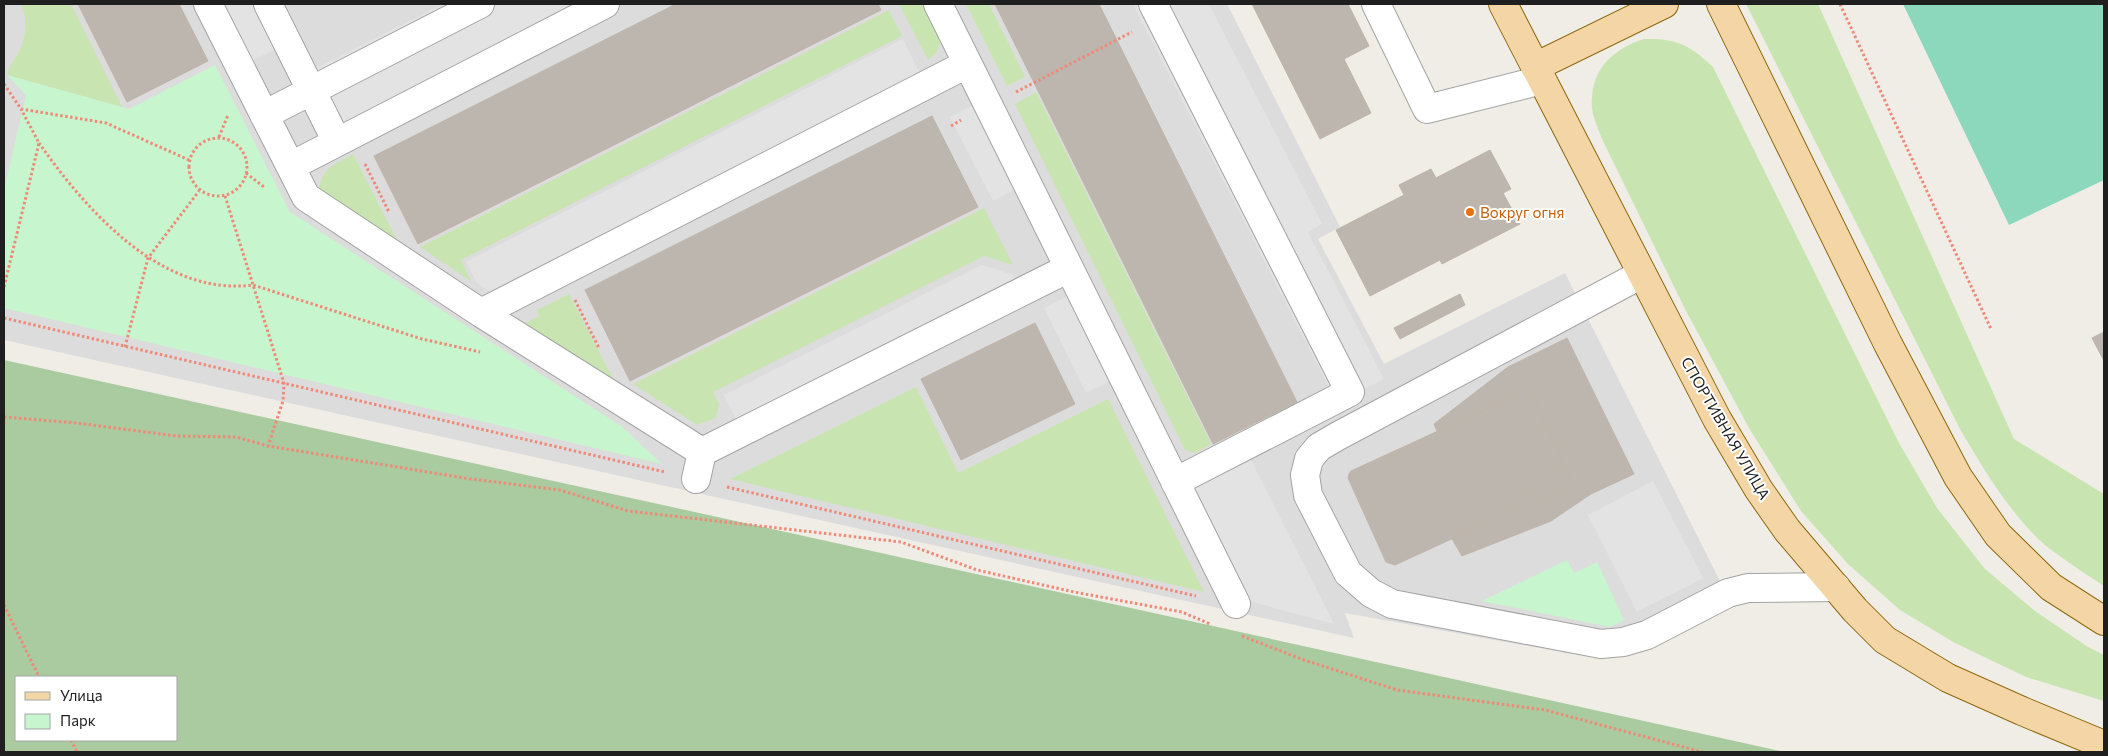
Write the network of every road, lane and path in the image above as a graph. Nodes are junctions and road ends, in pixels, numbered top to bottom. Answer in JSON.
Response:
{"nodes":[{"id":1,"x":208,"y":4,"type":"edge"},
{"id":2,"x":268,"y":4,"type":"edge"},
{"id":3,"x":480,"y":4,"type":"edge"},
{"id":4,"x":605,"y":4,"type":"edge"},
{"id":5,"x":938,"y":4,"type":"edge"},
{"id":6,"x":1153,"y":4,"type":"edge"},
{"id":7,"x":1376,"y":4,"type":"edge"},
{"id":8,"x":1503,"y":4,"type":"edge"},
{"id":9,"x":1664,"y":4,"type":"edge"},
{"id":10,"x":1721,"y":4,"type":"edge"},
{"id":11,"x":1840,"y":4,"type":"edge"},
{"id":12,"x":1139,"y":29,"type":"dead end"},
{"id":13,"x":967,"y":64,"type":"junction"},
{"id":14,"x":1538,"y":74,"type":"junction"},
{"id":15,"x":4,"y":84,"type":"edge"},
{"id":16,"x":312,"y":91,"type":"junction"},
{"id":17,"x":988,"y":106,"type":"junction"},
{"id":18,"x":21,"y":109,"type":"junction"},
{"id":19,"x":264,"y":115,"type":"junction"},
{"id":20,"x":951,"y":126,"type":"dead end"},
{"id":21,"x":337,"y":142,"type":"junction"},
{"id":22,"x":39,"y":143,"type":"junction"},
{"id":23,"x":189,"y":160,"type":"junction"},
{"id":24,"x":291,"y":166,"type":"junction"},
{"id":25,"x":246,"y":173,"type":"junction"},
{"id":26,"x":268,"y":190,"type":"dead end"},
{"id":27,"x":199,"y":191,"type":"junction"},
{"id":28,"x":225,"y":196,"type":"junction"},
{"id":29,"x":148,"y":258,"type":"junction"},
{"id":30,"x":1069,"y":268,"type":"junction"},
{"id":31,"x":1642,"y":274,"type":"junction"},
{"id":32,"x":253,"y":285,"type":"junction"},
{"id":33,"x":4,"y":287,"type":"edge"},
{"id":34,"x":482,"y":313,"type":"junction"},
{"id":35,"x":4,"y":318,"type":"edge"},
{"id":36,"x":1991,"y":329,"type":"dead end"},
{"id":37,"x":125,"y":347,"type":"junction"},
{"id":38,"x":487,"y":353,"type":"dead end"},
{"id":39,"x":284,"y":383,"type":"junction"},
{"id":40,"x":4,"y":417,"type":"edge"},
{"id":41,"x":268,"y":446,"type":"junction"},
{"id":42,"x":702,"y":452,"type":"junction"},
{"id":43,"x":696,"y":479,"type":"junction"},
{"id":44,"x":1175,"y":482,"type":"junction"},
{"id":45,"x":1836,"y":587,"type":"junction"},
{"id":46,"x":1236,"y":604,"type":"joint"},
{"id":47,"x":4,"y":605,"type":"edge"},
{"id":48,"x":2104,"y":621,"type":"edge"},
{"id":49,"x":1217,"y":626,"type":"dead end"},
{"id":50,"x":1234,"y":633,"type":"dead end"},
{"id":51,"x":40,"y":676,"type":"edge"},
{"id":52,"x":71,"y":741,"type":"edge"},
{"id":53,"x":2104,"y":745,"type":"edge"},
{"id":54,"x":77,"y":752,"type":"edge"},
{"id":55,"x":1702,"y":752,"type":"edge"}],
"edges":[{"from":1,"to":19,"type":"lane"},
{"from":2,"to":16,"type":"lane"},
{"from":3,"to":16,"type":"lane"},
{"from":4,"to":21,"type":"lane"},
{"from":5,"to":13,"type":"lane"},
{"from":6,"to":44,"type":"lane"},
{"from":7,"to":14,"type":"lane"},
{"from":8,"to":14,"type":"main road","name":"СПОРТИВНАЯ УЛИЦА"},
{"from":9,"to":14,"type":"main road"},
{"from":10,"to":48,"type":"main road"},
{"from":11,"to":36,"type":"path"},
{"from":12,"to":17,"type":"path"},
{"from":13,"to":17,"type":"lane"},
{"from":13,"to":34,"type":"lane"},
{"from":14,"to":31,"type":"main road","name":"СПОРТИВНАЯ УЛИЦА"},
{"from":15,"to":18,"type":"path"},
{"from":16,"to":19,"type":"lane"},
{"from":16,"to":21,"type":"lane"},
{"from":17,"to":20,"type":"path"},
{"from":17,"to":30,"type":"lane"},
{"from":18,"to":22,"type":"path"},
{"from":18,"to":23,"type":"path"},
{"from":19,"to":24,"type":"lane"},
{"from":21,"to":24,"type":"lane"},
{"from":22,"to":29,"type":"path"},
{"from":22,"to":33,"type":"path"},
{"from":23,"to":25,"type":"path"},
{"from":23,"to":27,"type":"path"},
{"from":24,"to":34,"type":"lane"},
{"from":25,"to":26,"type":"path"},
{"from":25,"to":28,"type":"path"},
{"from":27,"to":28,"type":"path"},
{"from":27,"to":29,"type":"path"},
{"from":28,"to":32,"type":"path"},
{"from":29,"to":32,"type":"path"},
{"from":29,"to":37,"type":"path"},
{"from":30,"to":42,"type":"lane"},
{"from":30,"to":44,"type":"lane"},
{"from":31,"to":45,"type":"main road","name":"СПОРТИВНАЯ УЛИЦА"},
{"from":31,"to":45,"type":"lane"},
{"from":32,"to":38,"type":"path"},
{"from":32,"to":39,"type":"path"},
{"from":34,"to":42,"type":"lane"},
{"from":35,"to":37,"type":"path"},
{"from":37,"to":39,"type":"path"},
{"from":39,"to":41,"type":"path"},
{"from":39,"to":43,"type":"path"},
{"from":40,"to":41,"type":"path"},
{"from":41,"to":49,"type":"path"},
{"from":42,"to":43,"type":"lane"},
{"from":43,"to":46,"type":"path"},
{"from":44,"to":46,"type":"lane"},
{"from":45,"to":53,"type":"main road","name":"СПОРТИВНАЯ УЛИЦА"},
{"from":47,"to":51,"type":"path"},
{"from":50,"to":55,"type":"path"},
{"from":52,"to":54,"type":"path"}]}
